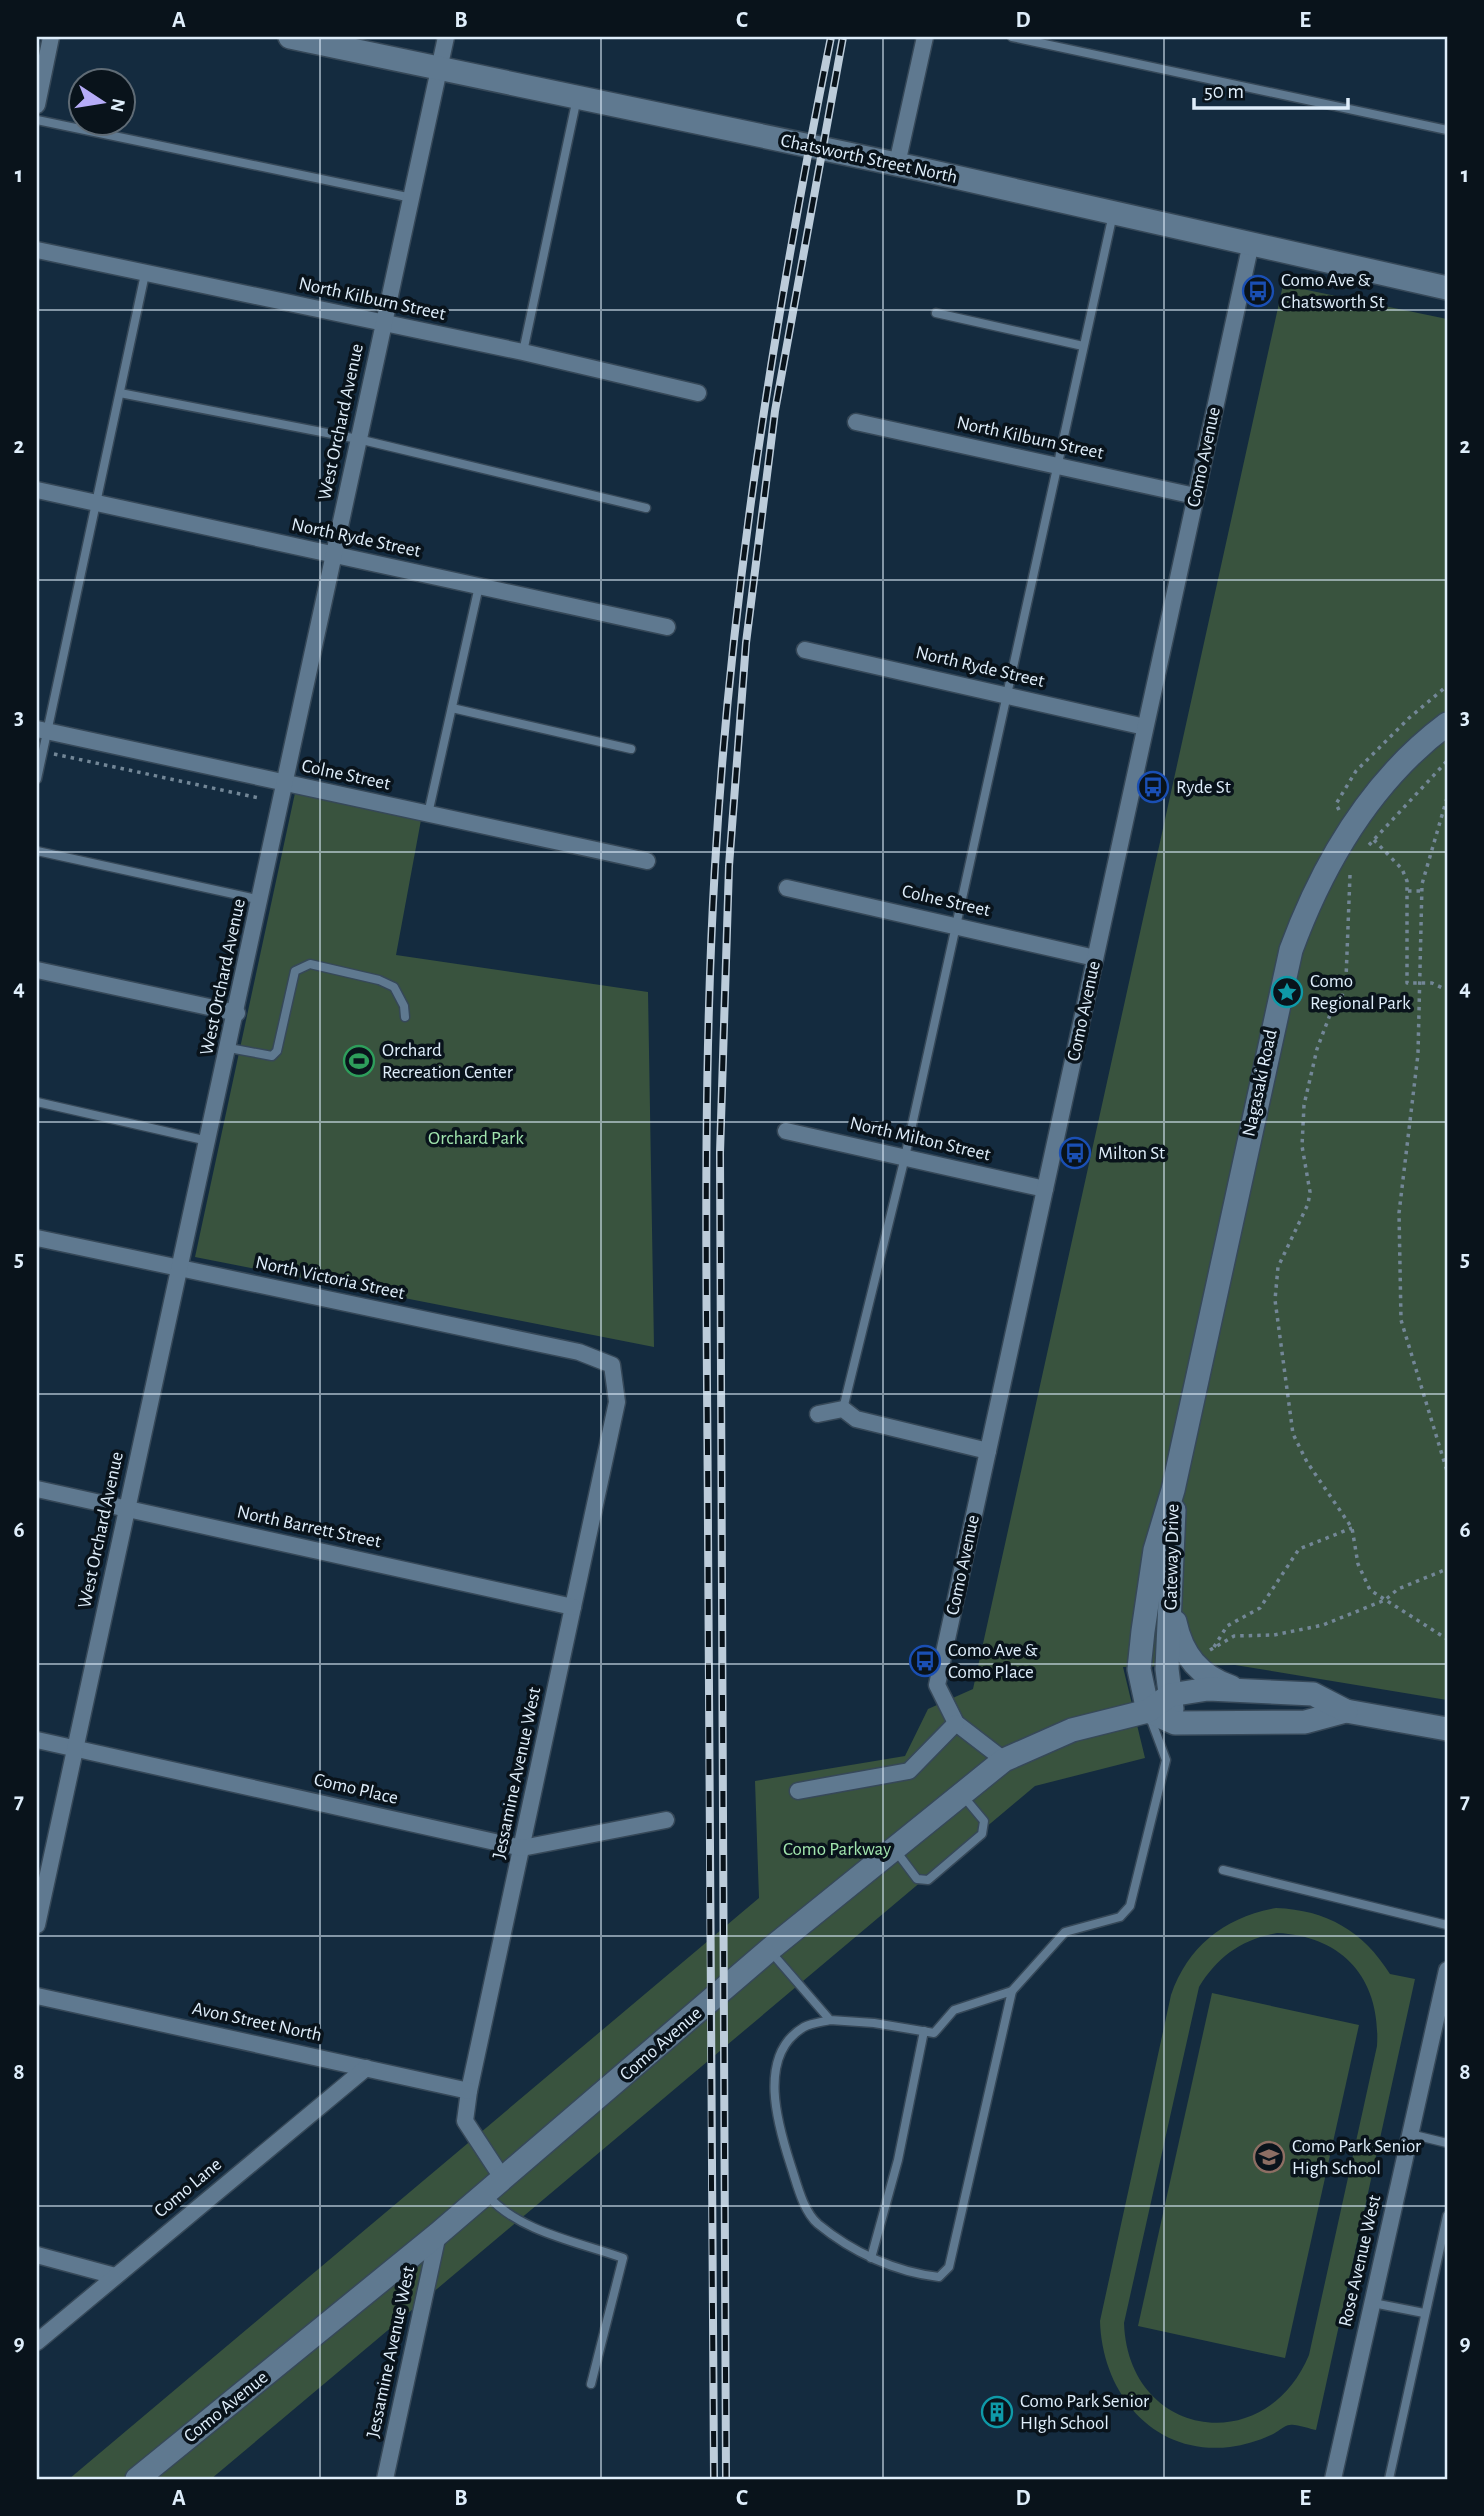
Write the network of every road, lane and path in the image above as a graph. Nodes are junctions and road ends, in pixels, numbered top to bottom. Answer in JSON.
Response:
{"nodes":[{"id":1,"x":51,"y":37,"type":"edge"},
{"id":2,"x":290,"y":37,"type":"edge"},
{"id":3,"x":446,"y":37,"type":"edge"},
{"id":4,"x":925,"y":37,"type":"edge"},
{"id":5,"x":1012,"y":37,"type":"edge"},
{"id":6,"x":439,"y":69,"type":"junction"},
{"id":7,"x":577,"y":98,"type":"junction"},
{"id":8,"x":37,"y":104,"type":"edge"},
{"id":9,"x":37,"y":120,"type":"edge"},
{"id":10,"x":1447,"y":130,"type":"edge"},
{"id":11,"x":897,"y":164,"type":"junction"},
{"id":12,"x":412,"y":198,"type":"junction"},
{"id":13,"x":1114,"y":212,"type":"junction"},
{"id":14,"x":1251,"y":243,"type":"junction"},
{"id":15,"x":37,"y":250,"type":"edge"},
{"id":16,"x":145,"y":274,"type":"junction"},
{"id":17,"x":1447,"y":288,"type":"edge"},
{"id":18,"x":936,"y":313,"type":"dead end"},
{"id":19,"x":384,"y":323,"type":"junction"},
{"id":20,"x":1083,"y":346,"type":"junction"},
{"id":21,"x":523,"y":352,"type":"junction"},
{"id":22,"x":120,"y":393,"type":"junction"},
{"id":23,"x":698,"y":393,"type":"dead end"},
{"id":24,"x":856,"y":422,"type":"dead end"},
{"id":25,"x":358,"y":439,"type":"junction"},
{"id":26,"x":1056,"y":465,"type":"junction"},
{"id":27,"x":37,"y":490,"type":"edge"},
{"id":28,"x":1195,"y":496,"type":"junction"},
{"id":29,"x":97,"y":503,"type":"junction"},
{"id":30,"x":646,"y":508,"type":"dead end"},
{"id":31,"x":334,"y":554,"type":"junction"},
{"id":32,"x":479,"y":586,"type":"junction"},
{"id":33,"x":667,"y":627,"type":"dead end"},
{"id":34,"x":805,"y":650,"type":"dead end"},
{"id":35,"x":1447,"y":686,"type":"edge"},
{"id":36,"x":1006,"y":694,"type":"junction"},
{"id":37,"x":452,"y":708,"type":"junction"},
{"id":38,"x":1447,"y":724,"type":"edge"},
{"id":39,"x":1145,"y":727,"type":"junction"},
{"id":40,"x":42,"y":730,"type":"edge"},
{"id":41,"x":631,"y":749,"type":"dead end"},
{"id":42,"x":43,"y":752,"type":"junction"},
{"id":43,"x":1447,"y":761,"type":"edge"},
{"id":44,"x":37,"y":779,"type":"edge"},
{"id":45,"x":285,"y":783,"type":"junction"},
{"id":46,"x":261,"y":798,"type":"dead end"},
{"id":47,"x":1447,"y":798,"type":"edge"},
{"id":48,"x":428,"y":814,"type":"junction"},
{"id":49,"x":1355,"y":822,"type":"junction"},
{"id":50,"x":1373,"y":839,"type":"junction"},
{"id":51,"x":1364,"y":850,"type":"dead end"},
{"id":52,"x":37,"y":851,"type":"edge"},
{"id":53,"x":647,"y":861,"type":"dead end"},
{"id":54,"x":1350,"y":874,"type":"dead end"},
{"id":55,"x":787,"y":888,"type":"dead end"},
{"id":56,"x":1408,"y":891,"type":"junction"},
{"id":57,"x":1422,"y":891,"type":"junction"},
{"id":58,"x":261,"y":900,"type":"junction"},
{"id":59,"x":954,"y":924,"type":"junction"},
{"id":60,"x":1095,"y":958,"type":"junction"},
{"id":61,"x":37,"y":970,"type":"edge"},
{"id":62,"x":1420,"y":983,"type":"junction"},
{"id":63,"x":1447,"y":990,"type":"edge"},
{"id":64,"x":237,"y":1013,"type":"junction"},
{"id":65,"x":405,"y":1017,"type":"dead end"},
{"id":66,"x":229,"y":1048,"type":"junction"},
{"id":67,"x":37,"y":1102,"type":"edge"},
{"id":68,"x":786,"y":1131,"type":"dead end"},
{"id":69,"x":208,"y":1141,"type":"junction"},
{"id":70,"x":905,"y":1157,"type":"junction"},
{"id":71,"x":1045,"y":1189,"type":"junction"},
{"id":72,"x":37,"y":1238,"type":"edge"},
{"id":73,"x":181,"y":1268,"type":"junction"},
{"id":74,"x":612,"y":1366,"type":"joint"},
{"id":75,"x":843,"y":1409,"type":"junction"},
{"id":76,"x":818,"y":1414,"type":"dead end"},
{"id":77,"x":988,"y":1451,"type":"junction"},
{"id":78,"x":1447,"y":1471,"type":"edge"},
{"id":79,"x":37,"y":1489,"type":"edge"},
{"id":80,"x":1173,"y":1490,"type":"junction"},
{"id":81,"x":127,"y":1508,"type":"junction"},
{"id":82,"x":1352,"y":1528,"type":"junction"},
{"id":83,"x":1447,"y":1569,"type":"edge"},
{"id":84,"x":1385,"y":1600,"type":"junction"},
{"id":85,"x":573,"y":1606,"type":"junction"},
{"id":86,"x":1171,"y":1606,"type":"junction"},
{"id":87,"x":1447,"y":1639,"type":"edge"},
{"id":88,"x":1214,"y":1648,"type":"junction"},
{"id":89,"x":1206,"y":1652,"type":"dead end"},
{"id":90,"x":1241,"y":1691,"type":"junction"},
{"id":91,"x":1170,"y":1695,"type":"junction"},
{"id":92,"x":1148,"y":1711,"type":"junction"},
{"id":93,"x":1346,"y":1711,"type":"junction"},
{"id":94,"x":956,"y":1723,"type":"junction"},
{"id":95,"x":1175,"y":1723,"type":"junction"},
{"id":96,"x":1447,"y":1729,"type":"edge"},
{"id":97,"x":37,"y":1740,"type":"edge"},
{"id":98,"x":76,"y":1749,"type":"junction"},
{"id":99,"x":1004,"y":1759,"type":"junction"},
{"id":100,"x":798,"y":1791,"type":"dead end"},
{"id":101,"x":961,"y":1794,"type":"junction"},
{"id":102,"x":666,"y":1820,"type":"dead end"},
{"id":103,"x":522,"y":1848,"type":"junction"},
{"id":104,"x":895,"y":1849,"type":"junction"},
{"id":105,"x":1223,"y":1870,"type":"dead end"},
{"id":106,"x":37,"y":1925,"type":"edge"},
{"id":107,"x":1447,"y":1925,"type":"edge"},
{"id":108,"x":769,"y":1950,"type":"junction"},
{"id":109,"x":1447,"y":1970,"type":"edge"},
{"id":110,"x":1012,"y":1991,"type":"junction"},
{"id":111,"x":37,"y":1996,"type":"edge"},
{"id":112,"x":830,"y":2020,"type":"junction"},
{"id":113,"x":924,"y":2031,"type":"junction"},
{"id":114,"x":366,"y":2067,"type":"junction"},
{"id":115,"x":469,"y":2091,"type":"junction"},
{"id":116,"x":1410,"y":2134,"type":"junction"},
{"id":117,"x":1447,"y":2143,"type":"edge"},
{"id":118,"x":495,"y":2186,"type":"junction"},
{"id":119,"x":1447,"y":2216,"type":"edge"},
{"id":120,"x":438,"y":2234,"type":"junction"},
{"id":121,"x":37,"y":2255,"type":"edge"},
{"id":122,"x":871,"y":2258,"type":"junction"},
{"id":123,"x":116,"y":2276,"type":"junction"},
{"id":124,"x":1373,"y":2303,"type":"junction"},
{"id":125,"x":1424,"y":2313,"type":"junction"},
{"id":126,"x":37,"y":2342,"type":"edge"},
{"id":127,"x":592,"y":2384,"type":"dead end"},
{"id":128,"x":137,"y":2479,"type":"edge"},
{"id":129,"x":385,"y":2479,"type":"edge"},
{"id":130,"x":1333,"y":2479,"type":"edge"},
{"id":131,"x":1389,"y":2479,"type":"edge"}],
"edges":[{"from":1,"to":8,"type":"street"},
{"from":2,"to":6,"type":"street","name":"Chatsworth Street North"},
{"from":3,"to":6,"type":"street","name":"West Orchard Avenue"},
{"from":4,"to":11,"type":"street"},
{"from":5,"to":10,"type":"lane"},
{"from":6,"to":7,"type":"street","name":"Chatsworth Street North"},
{"from":6,"to":12,"type":"street","name":"West Orchard Avenue"},
{"from":7,"to":11,"type":"street","name":"Chatsworth Street North"},
{"from":7,"to":21,"type":"lane"},
{"from":9,"to":12,"type":"lane"},
{"from":11,"to":13,"type":"street","name":"Chatsworth Street North"},
{"from":12,"to":19,"type":"street","name":"West Orchard Avenue"},
{"from":13,"to":14,"type":"street","name":"Chatsworth Street North"},
{"from":13,"to":20,"type":"lane"},
{"from":14,"to":17,"type":"street","name":"Chatsworth Street North"},
{"from":14,"to":28,"type":"street","name":"Como Avenue"},
{"from":15,"to":16,"type":"street","name":"North Kilburn Street"},
{"from":16,"to":19,"type":"street","name":"North Kilburn Street"},
{"from":16,"to":22,"type":"lane"},
{"from":18,"to":20,"type":"lane"},
{"from":19,"to":21,"type":"street","name":"North Kilburn Street"},
{"from":19,"to":25,"type":"street","name":"West Orchard Avenue"},
{"from":20,"to":26,"type":"lane"},
{"from":21,"to":23,"type":"street","name":"North Kilburn Street"},
{"from":22,"to":25,"type":"lane"},
{"from":22,"to":29,"type":"lane"},
{"from":24,"to":26,"type":"street","name":"North Kilburn Street"},
{"from":25,"to":30,"type":"lane"},
{"from":25,"to":31,"type":"street","name":"West Orchard Avenue"},
{"from":26,"to":28,"type":"street","name":"North Kilburn Street"},
{"from":26,"to":36,"type":"lane"},
{"from":27,"to":29,"type":"street","name":"North Ryde Street"},
{"from":28,"to":39,"type":"street","name":"Como Avenue"},
{"from":29,"to":31,"type":"street","name":"North Ryde Street"},
{"from":29,"to":40,"type":"lane"},
{"from":31,"to":32,"type":"street","name":"North Ryde Street"},
{"from":31,"to":45,"type":"street","name":"West Orchard Avenue"},
{"from":32,"to":33,"type":"street","name":"North Ryde Street"},
{"from":32,"to":37,"type":"lane"},
{"from":34,"to":36,"type":"street","name":"North Ryde Street"},
{"from":35,"to":49,"type":"path"},
{"from":36,"to":39,"type":"street","name":"North Ryde Street"},
{"from":36,"to":59,"type":"lane"},
{"from":37,"to":41,"type":"lane"},
{"from":37,"to":48,"type":"lane"},
{"from":38,"to":49,"type":"street","name":"Nagasaki Road"},
{"from":39,"to":60,"type":"street","name":"Como Avenue"},
{"from":40,"to":42,"type":"lane"},
{"from":40,"to":45,"type":"street","name":"Colne Street"},
{"from":42,"to":44,"type":"lane"},
{"from":42,"to":46,"type":"path"},
{"from":43,"to":50,"type":"path"},
{"from":45,"to":48,"type":"street","name":"Colne Street"},
{"from":45,"to":58,"type":"street","name":"West Orchard Avenue"},
{"from":47,"to":57,"type":"path"},
{"from":48,"to":53,"type":"street","name":"Colne Street"},
{"from":49,"to":80,"type":"street","name":"Nagasaki Road"},
{"from":50,"to":51,"type":"path"},
{"from":50,"to":56,"type":"path"},
{"from":52,"to":58,"type":"lane"},
{"from":54,"to":82,"type":"path"},
{"from":55,"to":59,"type":"street","name":"Colne Street"},
{"from":56,"to":57,"type":"path"},
{"from":56,"to":62,"type":"path"},
{"from":57,"to":62,"type":"path"},
{"from":58,"to":64,"type":"street","name":"West Orchard Avenue"},
{"from":59,"to":60,"type":"street","name":"Colne Street"},
{"from":59,"to":70,"type":"lane"},
{"from":60,"to":71,"type":"street","name":"Como Avenue"},
{"from":61,"to":64,"type":"street"},
{"from":62,"to":63,"type":"path"},
{"from":62,"to":78,"type":"path"},
{"from":64,"to":66,"type":"street","name":"West Orchard Avenue"},
{"from":65,"to":66,"type":"lane"},
{"from":66,"to":69,"type":"street","name":"West Orchard Avenue"},
{"from":67,"to":69,"type":"lane"},
{"from":68,"to":70,"type":"street","name":"North Milton Street"},
{"from":69,"to":73,"type":"street","name":"West Orchard Avenue"},
{"from":70,"to":71,"type":"street","name":"North Milton Street"},
{"from":70,"to":75,"type":"lane"},
{"from":71,"to":77,"type":"street","name":"Como Avenue"},
{"from":72,"to":73,"type":"street","name":"North Victoria Street"},
{"from":73,"to":74,"type":"street","name":"North Victoria Street"},
{"from":73,"to":81,"type":"street","name":"West Orchard Avenue"},
{"from":74,"to":85,"type":"street","name":"Jessamine Avenue West"},
{"from":75,"to":76,"type":"street"},
{"from":75,"to":77,"type":"street"},
{"from":77,"to":94,"type":"street","name":"Como Avenue"},
{"from":79,"to":81,"type":"street","name":"North Barrett Street"},
{"from":80,"to":86,"type":"street","name":"Gateway Drive"},
{"from":80,"to":92,"type":"street","name":"Gateway Drive"},
{"from":81,"to":85,"type":"street","name":"North Barrett Street"},
{"from":81,"to":98,"type":"street","name":"West Orchard Avenue"},
{"from":82,"to":84,"type":"path"},
{"from":82,"to":88,"type":"path"},
{"from":83,"to":84,"type":"path"},
{"from":84,"to":87,"type":"path"},
{"from":84,"to":88,"type":"path"},
{"from":85,"to":103,"type":"street","name":"Jessamine Avenue West"},
{"from":86,"to":90,"type":"street"},
{"from":86,"to":91,"type":"street","name":"Gateway Drive"},
{"from":88,"to":89,"type":"path"},
{"from":90,"to":91,"type":"street"},
{"from":90,"to":93,"type":"street"},
{"from":91,"to":92,"type":"street"},
{"from":91,"to":95,"type":"street","name":"Gateway Drive"},
{"from":92,"to":95,"type":"street"},
{"from":92,"to":99,"type":"street"},
{"from":92,"to":110,"type":"lane"},
{"from":93,"to":95,"type":"street"},
{"from":93,"to":96,"type":"street"},
{"from":94,"to":99,"type":"street","name":"Como Avenue"},
{"from":94,"to":100,"type":"street"},
{"from":97,"to":98,"type":"street","name":"Como Place"},
{"from":98,"to":103,"type":"street","name":"Como Place"},
{"from":98,"to":106,"type":"street","name":"West Orchard Avenue"},
{"from":99,"to":101,"type":"street","name":"Como Avenue"},
{"from":101,"to":104,"type":"street","name":"Como Avenue"},
{"from":101,"to":104,"type":"lane"},
{"from":102,"to":103,"type":"street","name":"Como Place"},
{"from":103,"to":115,"type":"street","name":"Jessamine Avenue West"},
{"from":104,"to":108,"type":"street","name":"Como Avenue"},
{"from":105,"to":107,"type":"lane"},
{"from":108,"to":112,"type":"lane"},
{"from":108,"to":118,"type":"street","name":"Como Avenue"},
{"from":109,"to":116,"type":"street","name":"Rose Avenue West"},
{"from":110,"to":113,"type":"lane"},
{"from":110,"to":122,"type":"lane"},
{"from":111,"to":114,"type":"street","name":"Avon Street North"},
{"from":112,"to":113,"type":"lane"},
{"from":112,"to":122,"type":"lane"},
{"from":113,"to":122,"type":"lane"},
{"from":114,"to":115,"type":"street","name":"Avon Street North"},
{"from":114,"to":123,"type":"street","name":"Como Lane"},
{"from":115,"to":118,"type":"street","name":"Jessamine Avenue West"},
{"from":116,"to":117,"type":"lane"},
{"from":116,"to":124,"type":"street","name":"Rose Avenue West"},
{"from":118,"to":120,"type":"street","name":"Como Avenue"},
{"from":118,"to":127,"type":"lane"},
{"from":119,"to":125,"type":"lane"},
{"from":120,"to":128,"type":"street","name":"Como Avenue"},
{"from":120,"to":129,"type":"street","name":"Jessamine Avenue West"},
{"from":121,"to":123,"type":"street"},
{"from":123,"to":126,"type":"street","name":"Como Lane"},
{"from":124,"to":125,"type":"lane"},
{"from":124,"to":130,"type":"street","name":"Rose Avenue West"},
{"from":125,"to":131,"type":"lane"}]}
